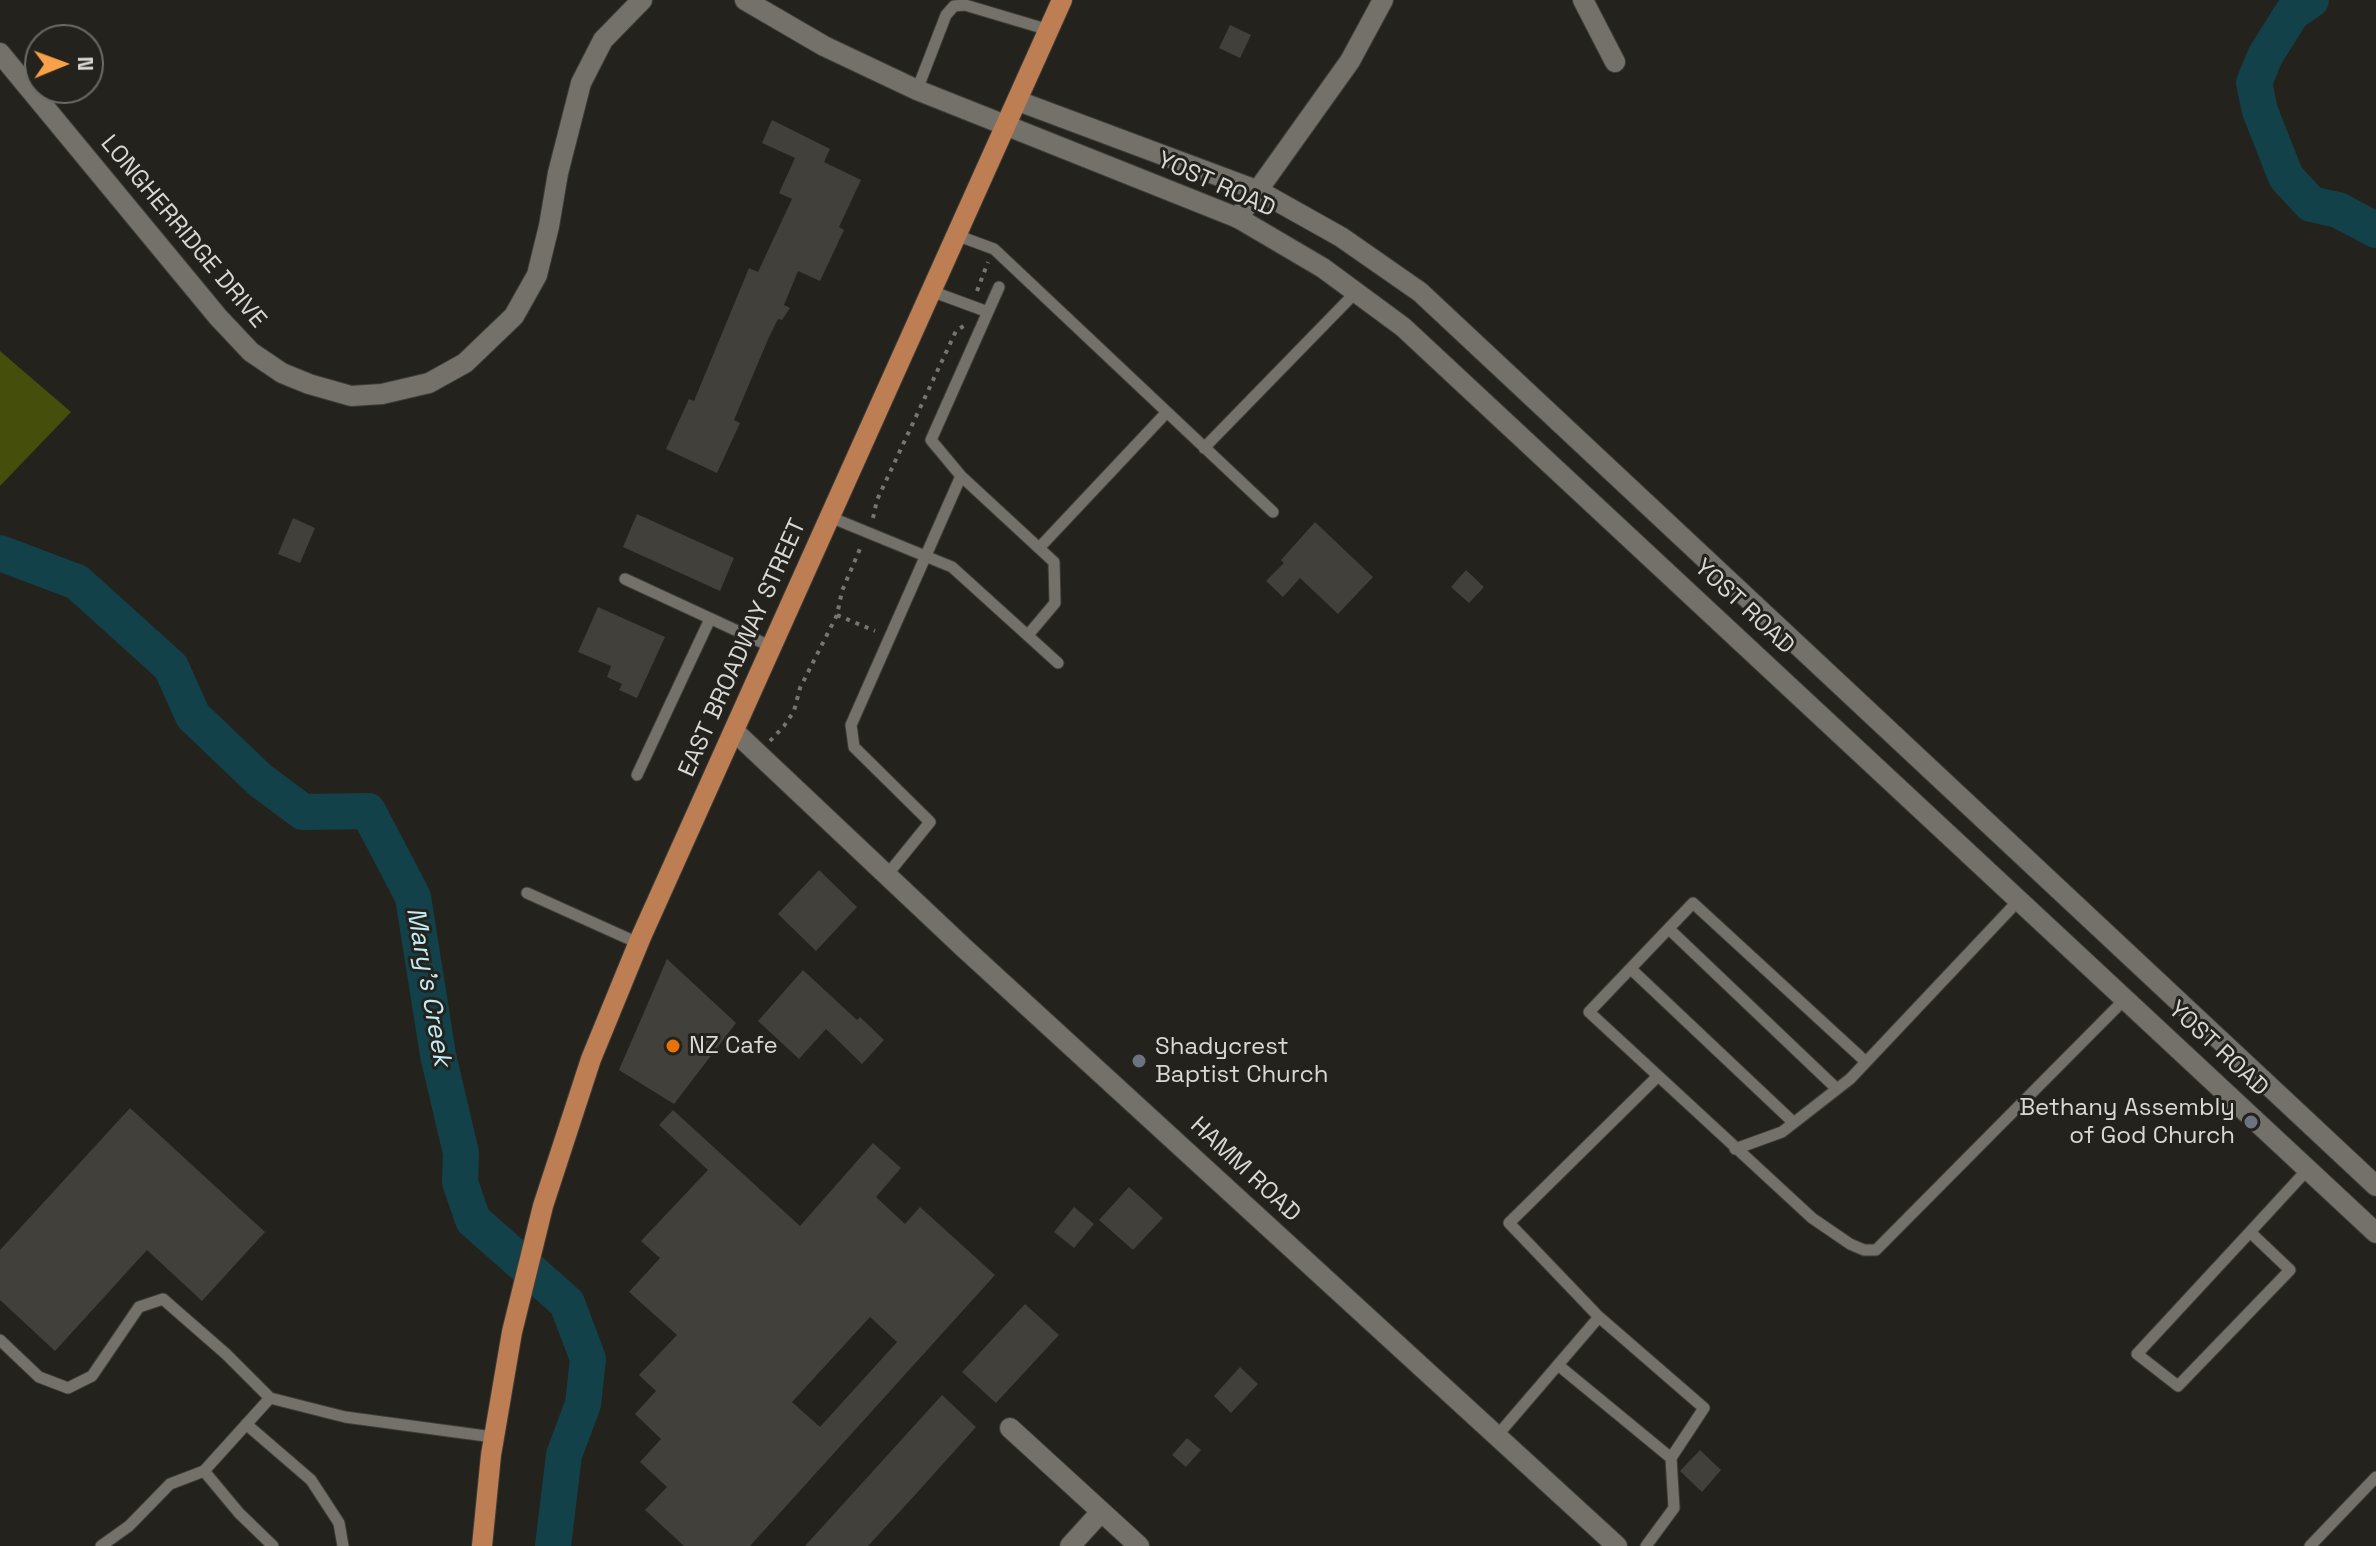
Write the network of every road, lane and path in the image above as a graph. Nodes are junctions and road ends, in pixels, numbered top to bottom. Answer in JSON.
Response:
{"nodes":[{"id":1,"x":642,"y":0,"type":"edge"},
{"id":2,"x":745,"y":0,"type":"edge"},
{"id":3,"x":1062,"y":0,"type":"edge"},
{"id":4,"x":1383,"y":0,"type":"edge"},
{"id":5,"x":1583,"y":0,"type":"edge"},
{"id":6,"x":1049,"y":30,"type":"junction"},
{"id":7,"x":0,"y":53,"type":"edge"},
{"id":8,"x":1615,"y":62,"type":"dead end"},
{"id":9,"x":917,"y":90,"type":"junction"},
{"id":10,"x":1018,"y":101,"type":"junction"},
{"id":11,"x":1005,"y":125,"type":"junction"},
{"id":12,"x":1259,"y":191,"type":"junction"},
{"id":13,"x":1238,"y":218,"type":"junction"},
{"id":14,"x":956,"y":235,"type":"junction"},
{"id":15,"x":994,"y":249,"type":"junction"},
{"id":16,"x":1380,"y":264,"type":"junction"},
{"id":17,"x":999,"y":287,"type":"dead end"},
{"id":18,"x":931,"y":291,"type":"junction"},
{"id":19,"x":1356,"y":292,"type":"junction"},
{"id":20,"x":971,"y":305,"type":"junction"},
{"id":21,"x":988,"y":312,"type":"junction"},
{"id":22,"x":1167,"y":412,"type":"junction"},
{"id":23,"x":1204,"y":448,"type":"junction"},
{"id":24,"x":1615,"y":473,"type":"junction"},
{"id":25,"x":961,"y":476,"type":"junction"},
{"id":26,"x":1590,"y":498,"type":"junction"},
{"id":27,"x":1273,"y":512,"type":"dead end"},
{"id":28,"x":830,"y":517,"type":"junction"},
{"id":29,"x":867,"y":533,"type":"junction"},
{"id":30,"x":1039,"y":548,"type":"junction"},
{"id":31,"x":925,"y":556,"type":"junction"},
{"id":32,"x":625,"y":579,"type":"dead end"},
{"id":33,"x":837,"y":615,"type":"junction"},
{"id":34,"x":710,"y":619,"type":"junction"},
{"id":35,"x":1028,"y":635,"type":"junction"},
{"id":36,"x":889,"y":637,"type":"junction"},
{"id":37,"x":772,"y":647,"type":"junction"},
{"id":38,"x":1058,"y":663,"type":"dead end"},
{"id":39,"x":734,"y":731,"type":"junction"},
{"id":40,"x":1894,"y":734,"type":"junction"},
{"id":41,"x":760,"y":755,"type":"junction"},
{"id":42,"x":1869,"y":759,"type":"junction"},
{"id":43,"x":637,"y":775,"type":"dead end"},
{"id":44,"x":887,"y":875,"type":"junction"},
{"id":45,"x":527,"y":893,"type":"dead end"},
{"id":46,"x":2019,"y":900,"type":"junction"},
{"id":47,"x":1669,"y":929,"type":"junction"},
{"id":48,"x":638,"y":943,"type":"junction"},
{"id":49,"x":1631,"y":969,"type":"junction"},
{"id":50,"x":2125,"y":999,"type":"junction"},
{"id":51,"x":1866,"y":1062,"type":"junction"},
{"id":52,"x":1658,"y":1076,"type":"junction"},
{"id":53,"x":1837,"y":1089,"type":"junction"},
{"id":54,"x":1793,"y":1122,"type":"junction"},
{"id":55,"x":1735,"y":1149,"type":"junction"},
{"id":56,"x":2308,"y":1169,"type":"junction"},
{"id":57,"x":2376,"y":1186,"type":"edge"},
{"id":58,"x":2250,"y":1232,"type":"junction"},
{"id":59,"x":2376,"y":1233,"type":"edge"},
{"id":60,"x":1599,"y":1317,"type":"junction"},
{"id":61,"x":0,"y":1340,"type":"edge"},
{"id":62,"x":1558,"y":1365,"type":"junction"},
{"id":63,"x":270,"y":1398,"type":"junction"},
{"id":64,"x":246,"y":1424,"type":"junction"},
{"id":65,"x":1010,"y":1428,"type":"dead end"},
{"id":66,"x":493,"y":1437,"type":"junction"},
{"id":67,"x":1496,"y":1437,"type":"junction"},
{"id":68,"x":1671,"y":1458,"type":"junction"},
{"id":69,"x":204,"y":1471,"type":"junction"},
{"id":70,"x":2376,"y":1477,"type":"edge"},
{"id":71,"x":1101,"y":1512,"type":"junction"},
{"id":72,"x":101,"y":1546,"type":"edge"},
{"id":73,"x":273,"y":1546,"type":"edge"},
{"id":74,"x":343,"y":1546,"type":"edge"},
{"id":75,"x":482,"y":1546,"type":"edge"},
{"id":76,"x":1070,"y":1546,"type":"edge"},
{"id":77,"x":1139,"y":1546,"type":"edge"},
{"id":78,"x":1617,"y":1546,"type":"edge"},
{"id":79,"x":1646,"y":1546,"type":"edge"},
{"id":80,"x":2310,"y":1546,"type":"edge"}],
"edges":[{"from":1,"to":7,"type":"main road","name":"LONGHERRIDGE DRIVE"},
{"from":2,"to":9,"type":"main road","name":"YOST ROAD"},
{"from":3,"to":6,"type":"main road","name":"EAST BROADWAY STREET"},
{"from":4,"to":12,"type":"main road"},
{"from":5,"to":8,"type":"main road"},
{"from":6,"to":9,"type":"lane"},
{"from":6,"to":10,"type":"main road","name":"EAST BROADWAY STREET"},
{"from":9,"to":11,"type":"main road","name":"YOST ROAD"},
{"from":10,"to":11,"type":"main road","name":"EAST BROADWAY STREET"},
{"from":10,"to":12,"type":"main road","name":"YOST ROAD"},
{"from":11,"to":13,"type":"main road","name":"YOST ROAD"},
{"from":11,"to":14,"type":"main road","name":"EAST BROADWAY STREET"},
{"from":12,"to":13,"type":"main road"},
{"from":12,"to":16,"type":"main road","name":"YOST ROAD"},
{"from":13,"to":19,"type":"main road","name":"YOST ROAD"},
{"from":14,"to":15,"type":"lane"},
{"from":14,"to":18,"type":"main road","name":"EAST BROADWAY STREET"},
{"from":15,"to":20,"type":"path"},
{"from":15,"to":22,"type":"lane"},
{"from":16,"to":19,"type":"main road"},
{"from":16,"to":24,"type":"main road","name":"YOST ROAD"},
{"from":17,"to":21,"type":"lane"},
{"from":18,"to":20,"type":"lane"},
{"from":18,"to":28,"type":"main road","name":"EAST BROADWAY STREET"},
{"from":19,"to":23,"type":"lane"},
{"from":19,"to":26,"type":"main road","name":"YOST ROAD"},
{"from":20,"to":21,"type":"lane"},
{"from":20,"to":29,"type":"path"},
{"from":21,"to":25,"type":"lane"},
{"from":22,"to":23,"type":"lane"},
{"from":22,"to":30,"type":"lane"},
{"from":23,"to":27,"type":"lane"},
{"from":24,"to":26,"type":"main road"},
{"from":24,"to":40,"type":"main road","name":"YOST ROAD"},
{"from":25,"to":30,"type":"lane"},
{"from":25,"to":31,"type":"lane"},
{"from":26,"to":42,"type":"main road","name":"YOST ROAD"},
{"from":28,"to":29,"type":"lane"},
{"from":28,"to":37,"type":"main road","name":"EAST BROADWAY STREET"},
{"from":29,"to":31,"type":"lane"},
{"from":29,"to":33,"type":"path"},
{"from":30,"to":35,"type":"lane"},
{"from":31,"to":35,"type":"lane"},
{"from":31,"to":36,"type":"lane"},
{"from":32,"to":34,"type":"lane"},
{"from":33,"to":36,"type":"path"},
{"from":33,"to":41,"type":"path"},
{"from":34,"to":37,"type":"lane"},
{"from":34,"to":43,"type":"lane"},
{"from":35,"to":38,"type":"lane"},
{"from":36,"to":44,"type":"lane"},
{"from":37,"to":39,"type":"main road","name":"EAST BROADWAY STREET"},
{"from":39,"to":41,"type":"main road","name":"HAMM ROAD"},
{"from":39,"to":48,"type":"main road","name":"EAST BROADWAY STREET"},
{"from":40,"to":42,"type":"main road"},
{"from":40,"to":57,"type":"main road","name":"YOST ROAD"},
{"from":41,"to":44,"type":"main road","name":"HAMM ROAD"},
{"from":42,"to":46,"type":"main road","name":"YOST ROAD"},
{"from":44,"to":67,"type":"main road","name":"HAMM ROAD"},
{"from":45,"to":48,"type":"lane"},
{"from":46,"to":50,"type":"main road","name":"YOST ROAD"},
{"from":46,"to":51,"type":"lane"},
{"from":47,"to":49,"type":"lane"},
{"from":47,"to":51,"type":"lane"},
{"from":47,"to":53,"type":"lane"},
{"from":48,"to":66,"type":"main road","name":"EAST BROADWAY STREET"},
{"from":49,"to":52,"type":"lane"},
{"from":49,"to":54,"type":"lane"},
{"from":50,"to":55,"type":"lane"},
{"from":50,"to":56,"type":"main road","name":"YOST ROAD"},
{"from":51,"to":53,"type":"lane"},
{"from":52,"to":55,"type":"lane"},
{"from":52,"to":60,"type":"lane"},
{"from":53,"to":54,"type":"lane"},
{"from":54,"to":55,"type":"lane"},
{"from":56,"to":58,"type":"lane"},
{"from":56,"to":59,"type":"main road","name":"YOST ROAD"},
{"from":58,"to":58,"type":"lane"},
{"from":60,"to":62,"type":"lane"},
{"from":60,"to":68,"type":"lane"},
{"from":61,"to":63,"type":"lane"},
{"from":62,"to":67,"type":"lane"},
{"from":62,"to":68,"type":"lane"},
{"from":63,"to":64,"type":"lane"},
{"from":63,"to":66,"type":"lane"},
{"from":64,"to":69,"type":"lane"},
{"from":64,"to":74,"type":"lane"},
{"from":65,"to":71,"type":"main road"},
{"from":66,"to":75,"type":"main road","name":"EAST BROADWAY STREET"},
{"from":67,"to":78,"type":"main road","name":"HAMM ROAD"},
{"from":68,"to":79,"type":"lane"},
{"from":69,"to":72,"type":"lane"},
{"from":69,"to":73,"type":"lane"},
{"from":70,"to":80,"type":"lane"},
{"from":71,"to":76,"type":"main road"},
{"from":71,"to":77,"type":"main road"}]}
